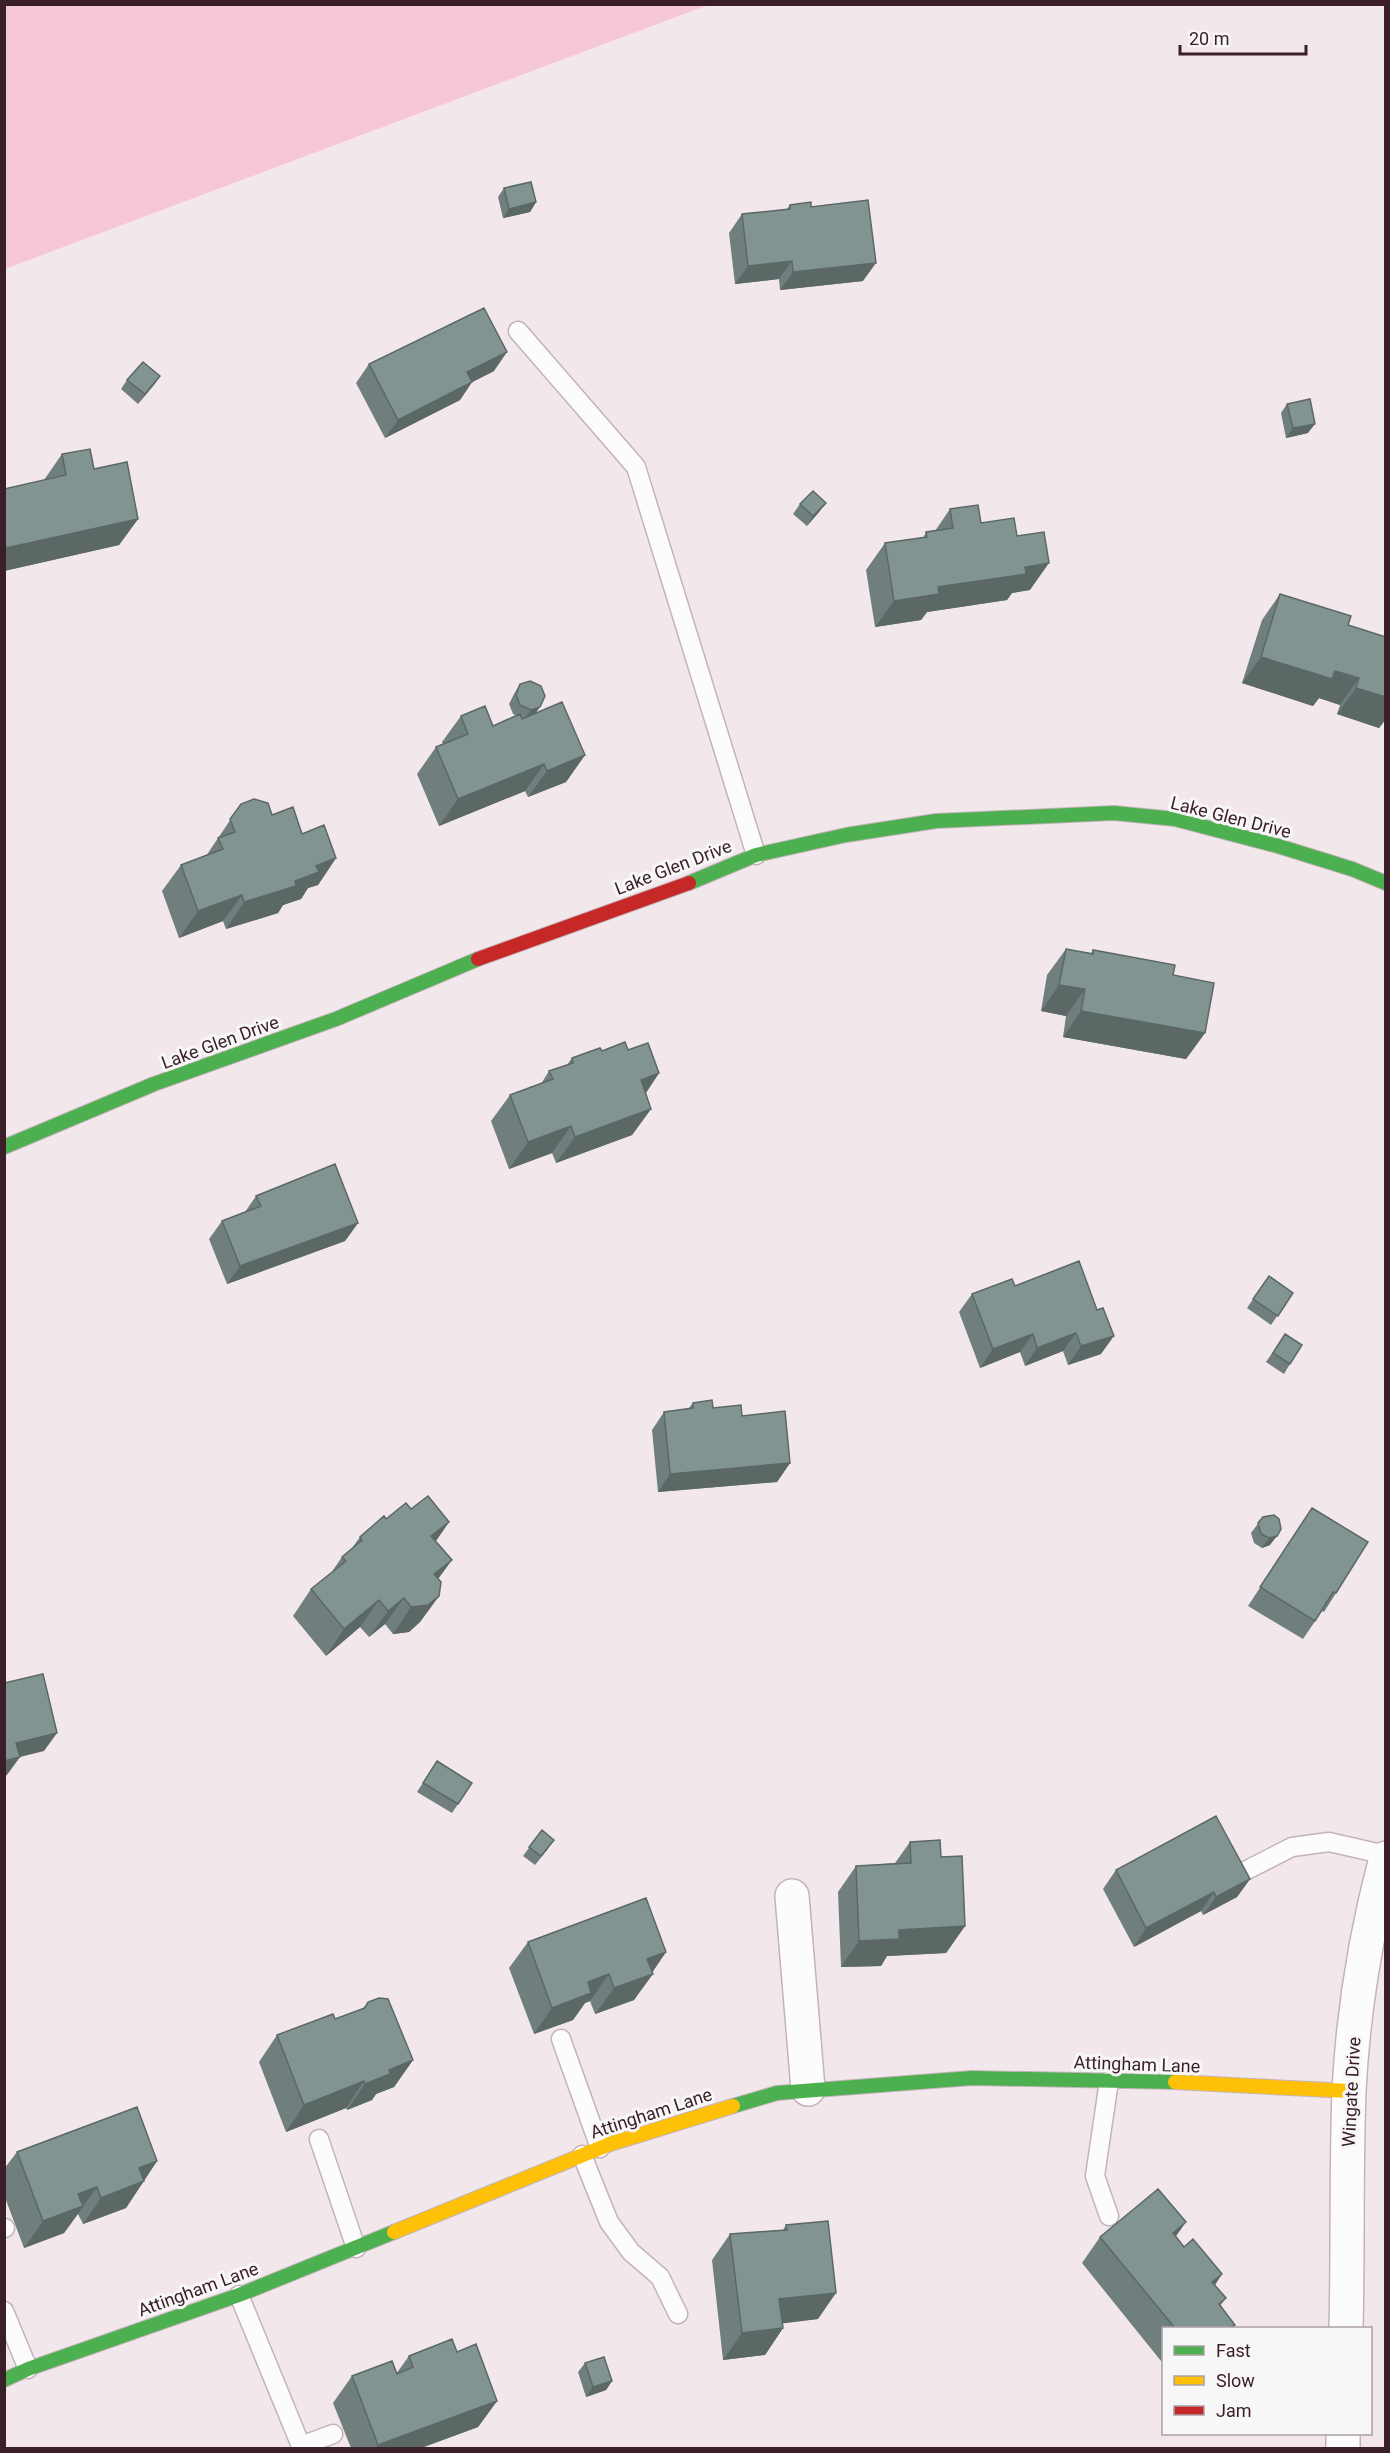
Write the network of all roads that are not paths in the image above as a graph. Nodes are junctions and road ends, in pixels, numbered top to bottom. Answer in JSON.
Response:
{"nodes":[{"id":1,"x":518,"y":331,"type":"dead end"},
{"id":2,"x":756,"y":855,"type":"junction"},
{"id":3,"x":1386,"y":883,"type":"edge"},
{"id":4,"x":4,"y":1147,"type":"edge"},
{"id":5,"x":1386,"y":1857,"type":"edge"},
{"id":6,"x":1243,"y":1872,"type":"edge"},
{"id":7,"x":792,"y":1896,"type":"dead end"},
{"id":8,"x":1374,"y":1982,"type":"edge"},
{"id":9,"x":561,"y":2039,"type":"dead end"},
{"id":10,"x":1109,"y":2081,"type":"junction"},
{"id":11,"x":808,"y":2090,"type":"junction"},
{"id":12,"x":1349,"y":2091,"type":"junction"},
{"id":13,"x":320,"y":2139,"type":"dead end"},
{"id":14,"x":600,"y":2148,"type":"junction"},
{"id":15,"x":582,"y":2155,"type":"junction"},
{"id":16,"x":1109,"y":2216,"type":"dead end"},
{"id":17,"x":356,"y":2248,"type":"junction"},
{"id":18,"x":239,"y":2295,"type":"junction"},
{"id":19,"x":4,"y":2311,"type":"edge"},
{"id":20,"x":678,"y":2314,"type":"dead end"},
{"id":21,"x":1346,"y":2327,"type":"edge"},
{"id":22,"x":28,"y":2369,"type":"junction"},
{"id":23,"x":4,"y":2380,"type":"edge"},
{"id":24,"x":333,"y":2433,"type":"dead end"}],
"edges":[{"from":1,"to":2,"type":"lane"},
{"from":2,"to":3,"type":"street","name":"Lake Glen Drive"},
{"from":2,"to":4,"type":"street","name":"Lake Glen Drive"},
{"from":5,"to":6,"type":"lane"},
{"from":5,"to":8,"type":"street","name":"Wingate Drive"},
{"from":7,"to":11,"type":"street"},
{"from":8,"to":12,"type":"street","name":"Wingate Drive"},
{"from":9,"to":14,"type":"lane"},
{"from":10,"to":11,"type":"street","name":"Attingham Lane"},
{"from":10,"to":12,"type":"street","name":"Attingham Lane"},
{"from":10,"to":16,"type":"lane"},
{"from":11,"to":14,"type":"street","name":"Attingham Lane"},
{"from":12,"to":21,"type":"street","name":"Wingate Drive"},
{"from":13,"to":17,"type":"lane"},
{"from":14,"to":15,"type":"street","name":"Attingham Lane"},
{"from":15,"to":17,"type":"street","name":"Attingham Lane"},
{"from":15,"to":20,"type":"lane"},
{"from":17,"to":18,"type":"street","name":"Attingham Lane"},
{"from":18,"to":22,"type":"street","name":"Attingham Lane"},
{"from":18,"to":24,"type":"lane"},
{"from":19,"to":22,"type":"lane"},
{"from":22,"to":23,"type":"street","name":"Attingham Lane"}]}
